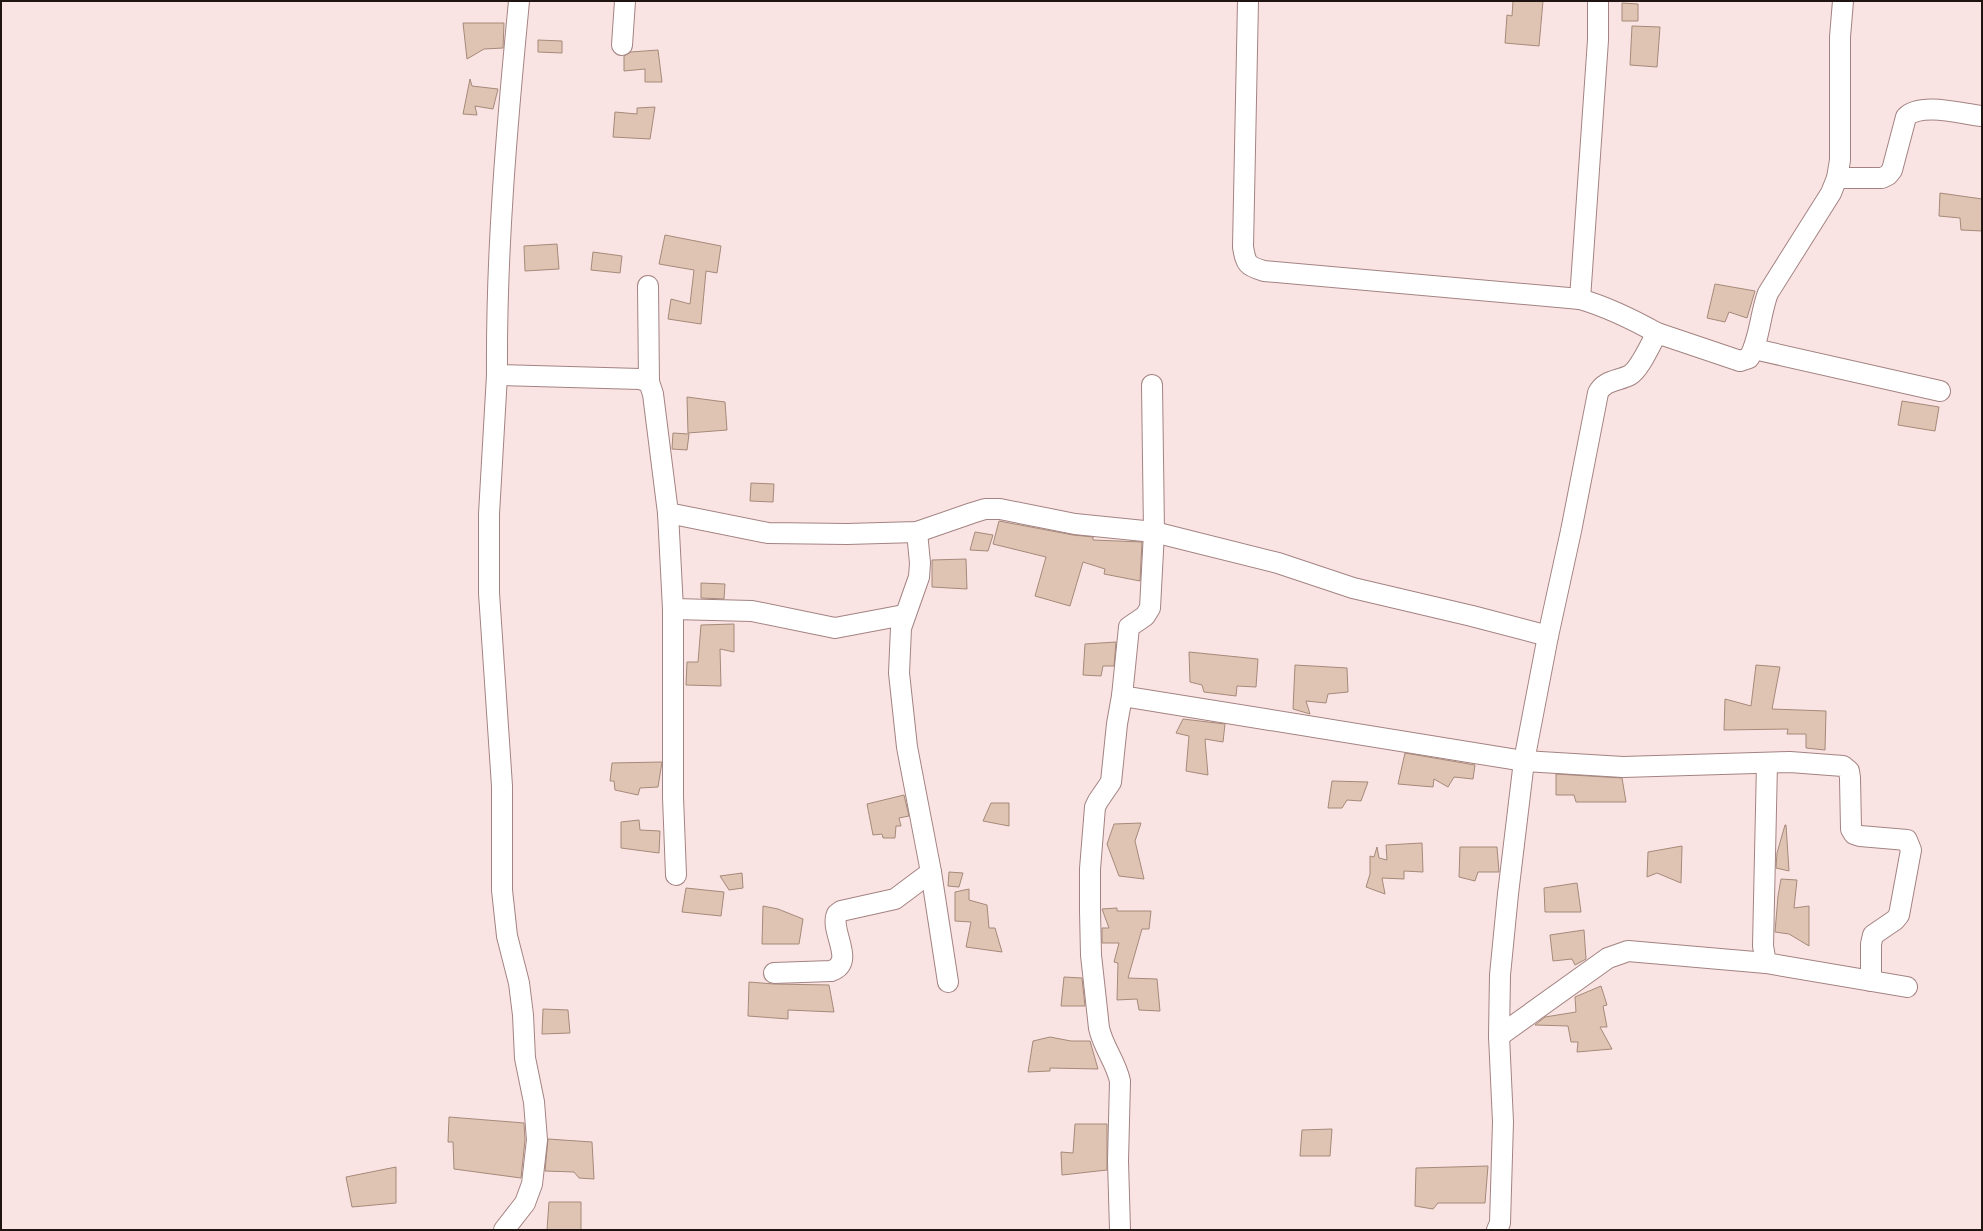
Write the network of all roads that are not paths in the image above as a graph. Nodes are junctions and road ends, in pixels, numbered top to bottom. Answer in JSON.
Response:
{"nodes":[{"id":1,"x":519,"y":1,"type":"edge"},
{"id":2,"x":625,"y":1,"type":"edge"},
{"id":3,"x":1248,"y":1,"type":"edge"},
{"id":4,"x":1598,"y":1,"type":"edge"},
{"id":5,"x":1843,"y":1,"type":"edge"},
{"id":6,"x":622,"y":45,"type":"dead end"},
{"id":7,"x":1982,"y":116,"type":"edge"},
{"id":8,"x":1837,"y":178,"type":"junction"},
{"id":9,"x":648,"y":286,"type":"dead end"},
{"id":10,"x":1580,"y":299,"type":"junction"},
{"id":11,"x":1657,"y":333,"type":"junction"},
{"id":12,"x":1754,"y":349,"type":"junction"},
{"id":13,"x":497,"y":375,"type":"junction"},
{"id":14,"x":649,"y":382,"type":"junction"},
{"id":15,"x":1152,"y":385,"type":"dead end"},
{"id":16,"x":1940,"y":391,"type":"dead end"},
{"id":17,"x":668,"y":513,"type":"junction"},
{"id":18,"x":917,"y":532,"type":"junction"},
{"id":19,"x":1154,"y":532,"type":"junction"},
{"id":20,"x":672,"y":609,"type":"junction"},
{"id":21,"x":904,"y":615,"type":"junction"},
{"id":22,"x":1548,"y":636,"type":"junction"},
{"id":23,"x":1122,"y":696,"type":"junction"},
{"id":24,"x":1524,"y":761,"type":"junction"},
{"id":25,"x":1767,"y":763,"type":"junction"},
{"id":26,"x":931,"y":872,"type":"junction"},
{"id":27,"x":676,"y":875,"type":"dead end"},
{"id":28,"x":1766,"y":963,"type":"junction"},
{"id":29,"x":774,"y":973,"type":"dead end"},
{"id":30,"x":1871,"y":981,"type":"junction"},
{"id":31,"x":948,"y":982,"type":"dead end"},
{"id":32,"x":1907,"y":987,"type":"dead end"},
{"id":33,"x":1500,"y":1036,"type":"junction"},
{"id":34,"x":504,"y":1230,"type":"edge"},
{"id":35,"x":1120,"y":1230,"type":"edge"},
{"id":36,"x":1497,"y":1230,"type":"edge"}],
"edges":[{"from":1,"to":13,"type":"street"},
{"from":2,"to":6,"type":"street"},
{"from":3,"to":10,"type":"street"},
{"from":4,"to":10,"type":"street"},
{"from":5,"to":8,"type":"street"},
{"from":7,"to":8,"type":"street"},
{"from":8,"to":12,"type":"street"},
{"from":9,"to":14,"type":"street"},
{"from":10,"to":11,"type":"street"},
{"from":11,"to":12,"type":"street"},
{"from":11,"to":22,"type":"street"},
{"from":12,"to":16,"type":"street"},
{"from":13,"to":14,"type":"street"},
{"from":13,"to":34,"type":"street"},
{"from":14,"to":17,"type":"street"},
{"from":15,"to":19,"type":"street"},
{"from":17,"to":18,"type":"street"},
{"from":17,"to":20,"type":"street"},
{"from":18,"to":19,"type":"street"},
{"from":18,"to":21,"type":"street"},
{"from":19,"to":22,"type":"street"},
{"from":19,"to":23,"type":"street"},
{"from":20,"to":21,"type":"street"},
{"from":20,"to":27,"type":"street"},
{"from":21,"to":26,"type":"street"},
{"from":22,"to":24,"type":"street"},
{"from":23,"to":24,"type":"street"},
{"from":23,"to":35,"type":"street"},
{"from":24,"to":25,"type":"street"},
{"from":24,"to":33,"type":"street"},
{"from":25,"to":28,"type":"street"},
{"from":25,"to":30,"type":"street"},
{"from":26,"to":29,"type":"street"},
{"from":26,"to":31,"type":"street"},
{"from":28,"to":30,"type":"street"},
{"from":28,"to":33,"type":"street"},
{"from":30,"to":32,"type":"street"},
{"from":33,"to":36,"type":"street"}]}
